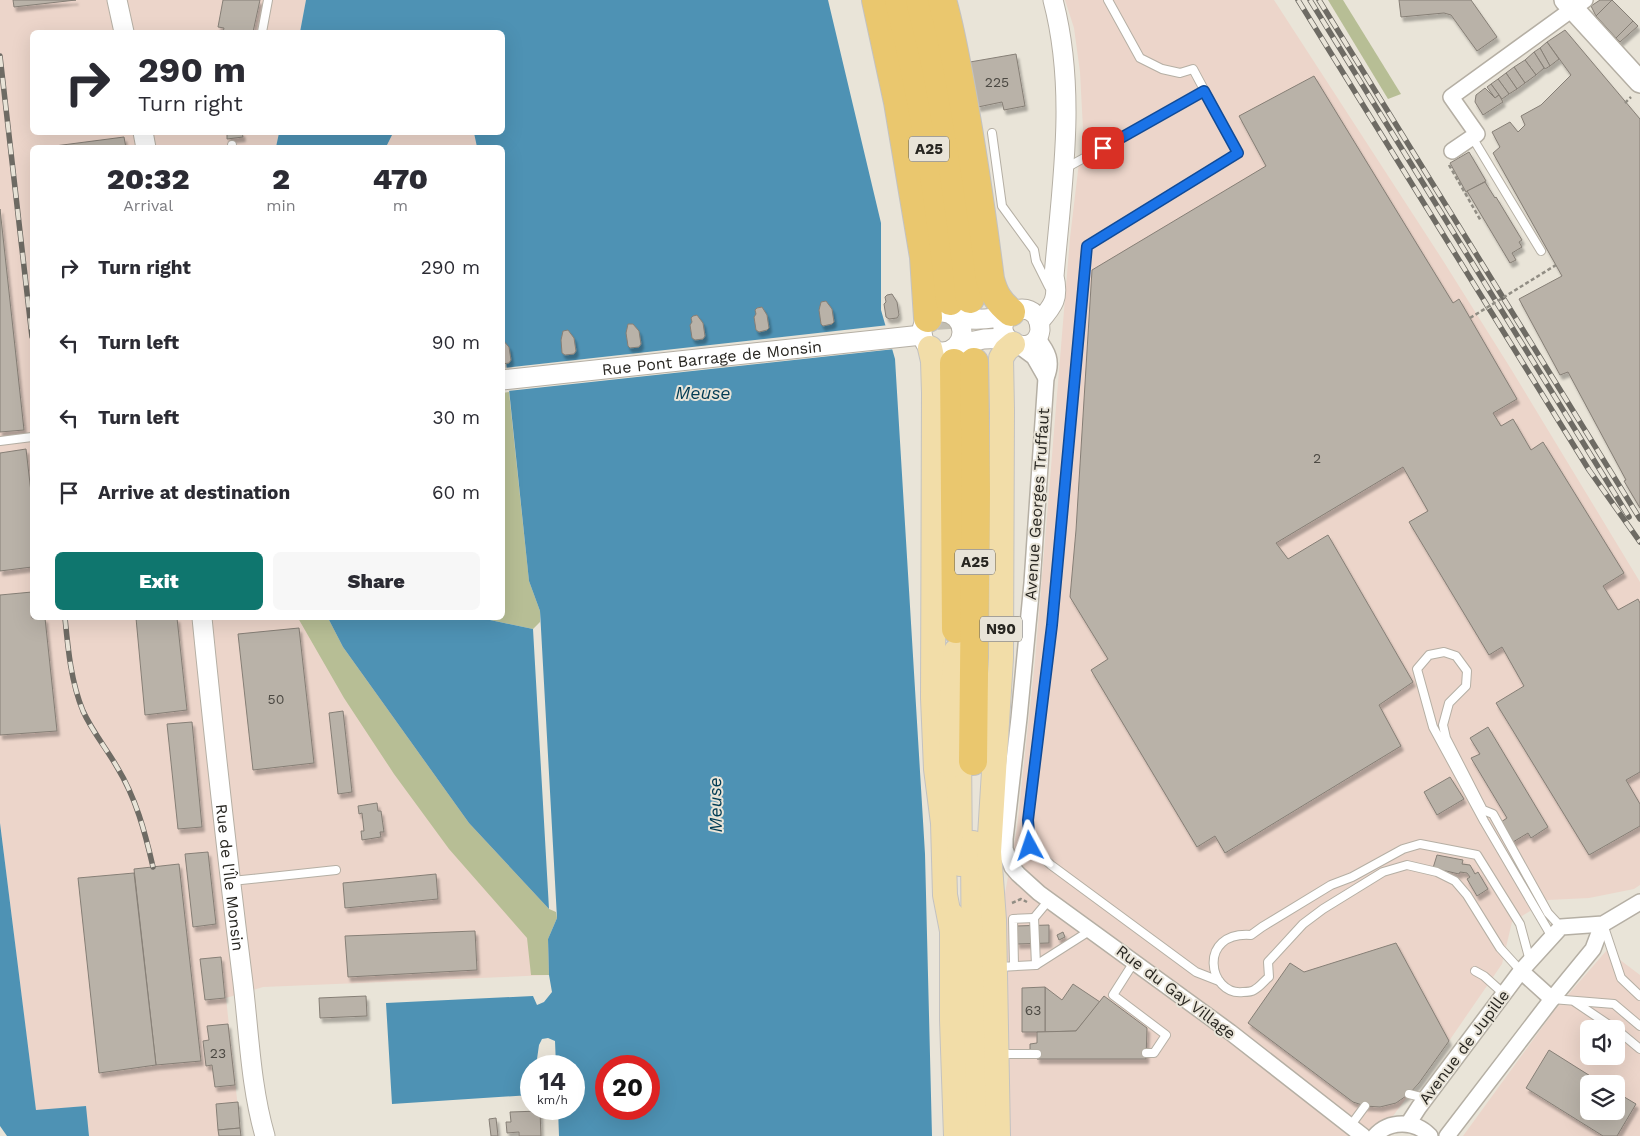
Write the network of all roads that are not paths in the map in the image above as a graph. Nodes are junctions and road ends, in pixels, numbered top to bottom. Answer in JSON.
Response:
{"nodes":[{"id":1,"x":117,"y":0,"type":"edge"},
{"id":2,"x":268,"y":0,"type":"edge"},
{"id":3,"x":876,"y":0,"type":"edge"},
{"id":4,"x":899,"y":0,"type":"edge"},
{"id":5,"x":920,"y":0,"type":"edge"},
{"id":6,"x":942,"y":0,"type":"edge"},
{"id":7,"x":1053,"y":0,"type":"edge"},
{"id":8,"x":1108,"y":0,"type":"edge"},
{"id":9,"x":1574,"y":3,"type":"edge"},
{"id":10,"x":124,"y":30,"type":"edge"},
{"id":11,"x":262,"y":30,"type":"edge"},
{"id":12,"x":1640,"y":82,"type":"edge"},
{"id":13,"x":1204,"y":91,"type":"junction"},
{"id":14,"x":992,"y":133,"type":"dead end"},
{"id":15,"x":1472,"y":137,"type":"junction"},
{"id":16,"x":1452,"y":151,"type":"road end"},
{"id":17,"x":1063,"y":169,"type":"junction"},
{"id":18,"x":1541,"y":251,"type":"dead end"},
{"id":19,"x":1052,"y":281,"type":"junction"},
{"id":20,"x":959,"y":306,"type":"junction"},
{"id":21,"x":1020,"y":328,"type":"junction"},
{"id":22,"x":921,"y":334,"type":"junction"},
{"id":23,"x":963,"y":356,"type":"junction"},
{"id":24,"x":505,"y":380,"type":"edge"},
{"id":25,"x":30,"y":437,"type":"edge"},
{"id":26,"x":0,"y":441,"type":"edge"},
{"id":27,"x":202,"y":620,"type":"edge"},
{"id":28,"x":956,"y":651,"type":"junction"},
{"id":29,"x":973,"y":761,"type":"joint"},
{"id":30,"x":1005,"y":839,"type":"joint"},
{"id":31,"x":336,"y":870,"type":"dead end"},
{"id":32,"x":230,"y":881,"type":"junction"},
{"id":33,"x":1049,"y":900,"type":"junction"},
{"id":34,"x":1640,"y":902,"type":"edge"},
{"id":35,"x":1034,"y":918,"type":"junction"},
{"id":36,"x":1602,"y":924,"type":"junction"},
{"id":37,"x":1091,"y":930,"type":"junction"},
{"id":38,"x":952,"y":931,"type":"junction"},
{"id":39,"x":1556,"y":932,"type":"junction"},
{"id":40,"x":1135,"y":961,"type":"junction"},
{"id":41,"x":1036,"y":965,"type":"junction"},
{"id":42,"x":1004,"y":966,"type":"junction"},
{"id":43,"x":1525,"y":966,"type":"junction"},
{"id":44,"x":1475,"y":971,"type":"dead end"},
{"id":45,"x":1219,"y":981,"type":"junction"},
{"id":46,"x":1504,"y":994,"type":"junction"},
{"id":47,"x":1640,"y":996,"type":"edge"},
{"id":48,"x":1552,"y":999,"type":"junction"},
{"id":49,"x":1574,"y":1001,"type":"junction"},
{"id":50,"x":1602,"y":1020,"type":"edge"},
{"id":51,"x":1640,"y":1026,"type":"edge"},
{"id":52,"x":1625,"y":1036,"type":"edge"},
{"id":53,"x":1640,"y":1049,"type":"edge"},
{"id":54,"x":1146,"y":1053,"type":"dead end"},
{"id":55,"x":995,"y":1054,"type":"junction"},
{"id":56,"x":1037,"y":1054,"type":"dead end"},
{"id":57,"x":1410,"y":1094,"type":"dead end"},
{"id":58,"x":1425,"y":1098,"type":"junction"},
{"id":59,"x":1365,"y":1106,"type":"dead end"},
{"id":60,"x":1408,"y":1124,"type":"junction"},
{"id":61,"x":1351,"y":1126,"type":"junction"},
{"id":62,"x":979,"y":1134,"type":"edge"},
{"id":63,"x":265,"y":1136,"type":"edge"},
{"id":64,"x":956,"y":1136,"type":"edge"},
{"id":65,"x":1363,"y":1136,"type":"edge"},
{"id":66,"x":1375,"y":1136,"type":"edge"},
{"id":67,"x":1430,"y":1136,"type":"edge"},
{"id":68,"x":1448,"y":1136,"type":"edge"}],
"edges":[{"from":1,"to":10,"type":"street"},
{"from":2,"to":11,"type":"lane"},
{"from":3,"to":22,"type":"highway","number":"A25"},
{"from":4,"to":20,"type":"highway","number":"A25"},
{"from":5,"to":20,"type":"highway","number":"A25"},
{"from":6,"to":21,"type":"highway"},
{"from":7,"to":17,"type":"street"},
{"from":8,"to":13,"type":"lane"},
{"from":9,"to":12,"type":"main road"},
{"from":9,"to":15,"type":"street"},
{"from":13,"to":17,"type":"lane"},
{"from":13,"to":45,"type":"lane"},
{"from":14,"to":19,"type":"lane"},
{"from":15,"to":16,"type":"street"},
{"from":15,"to":18,"type":"lane"},
{"from":17,"to":19,"type":"street"},
{"from":19,"to":21,"type":"street"},
{"from":20,"to":21,"type":"street"},
{"from":20,"to":22,"type":"street"},
{"from":20,"to":23,"type":"street"},
{"from":21,"to":23,"type":"street"},
{"from":21,"to":30,"type":"street","name":"Avenue Georges Truffaut"},
{"from":21,"to":42,"type":"main road","number":"N90"},
{"from":22,"to":23,"type":"street"},
{"from":22,"to":24,"type":"street","name":"Rue Pont Barrage de Monsin"},
{"from":22,"to":38,"type":"main road"},
{"from":23,"to":28,"type":"highway","number":"A25"},
{"from":23,"to":29,"type":"highway","number":"A25"},
{"from":25,"to":26,"type":"lane"},
{"from":27,"to":32,"type":"street","name":"Rue de l'Île Monsin"},
{"from":28,"to":38,"type":"main road"},
{"from":28,"to":62,"type":"main road"},
{"from":29,"to":62,"type":"main road"},
{"from":30,"to":33,"type":"street","name":"Rue du Gay Village"},
{"from":31,"to":32,"type":"lane"},
{"from":32,"to":63,"type":"street","name":"Rue de l'Île Monsin"},
{"from":33,"to":35,"type":"lane"},
{"from":33,"to":37,"type":"street","name":"Rue du Gay Village"},
{"from":34,"to":36,"type":"street"},
{"from":35,"to":41,"type":"lane"},
{"from":35,"to":42,"type":"lane"},
{"from":36,"to":39,"type":"street"},
{"from":36,"to":47,"type":"lane"},
{"from":36,"to":48,"type":"street"},
{"from":37,"to":40,"type":"street","name":"Rue du Gay Village"},
{"from":37,"to":41,"type":"lane"},
{"from":38,"to":64,"type":"main road"},
{"from":39,"to":39,"type":"lane"},
{"from":39,"to":43,"type":"street","name":"Avenue de Jupille"},
{"from":40,"to":54,"type":"lane"},
{"from":40,"to":61,"type":"street","name":"Rue du Gay Village"},
{"from":41,"to":42,"type":"lane"},
{"from":42,"to":55,"type":"main road","number":"N90"},
{"from":43,"to":45,"type":"lane"},
{"from":43,"to":45,"type":"lane"},
{"from":43,"to":46,"type":"street","name":"Avenue de Jupille"},
{"from":43,"to":48,"type":"street"},
{"from":44,"to":46,"type":"lane"},
{"from":46,"to":58,"type":"street","name":"Avenue de Jupille"},
{"from":48,"to":49,"type":"lane"},
{"from":48,"to":68,"type":"street"},
{"from":49,"to":50,"type":"lane"},
{"from":49,"to":51,"type":"lane"},
{"from":52,"to":53,"type":"lane"},
{"from":55,"to":56,"type":"lane"},
{"from":55,"to":62,"type":"main road","number":"N90"},
{"from":57,"to":58,"type":"lane"},
{"from":58,"to":60,"type":"street","name":"Avenue de Jupille"},
{"from":59,"to":61,"type":"lane"},
{"from":60,"to":66,"type":"street"},
{"from":60,"to":67,"type":"street"},
{"from":61,"to":65,"type":"street","name":"Rue du Gay Village"}]}
